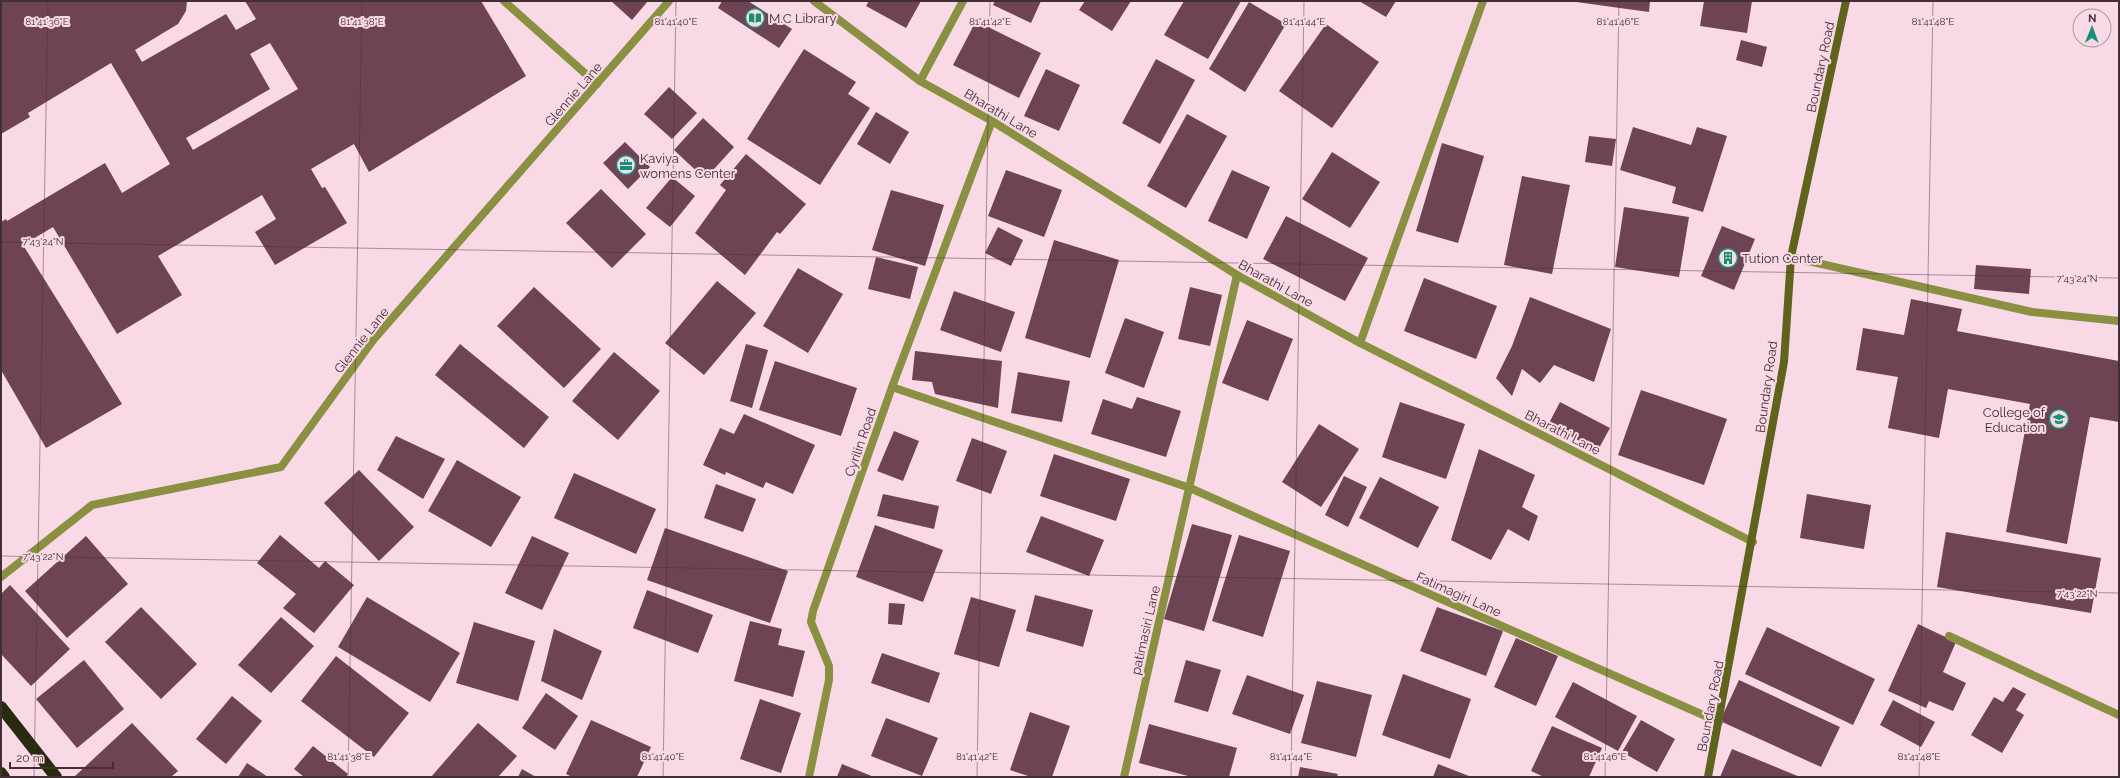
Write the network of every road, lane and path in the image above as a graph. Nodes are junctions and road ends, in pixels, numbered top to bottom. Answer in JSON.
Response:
{"nodes":[{"id":1,"x":504,"y":1,"type":"edge"},
{"id":2,"x":669,"y":1,"type":"edge"},
{"id":3,"x":814,"y":1,"type":"edge"},
{"id":4,"x":963,"y":1,"type":"edge"},
{"id":5,"x":1482,"y":1,"type":"edge"},
{"id":6,"x":1846,"y":1,"type":"edge"},
{"id":7,"x":920,"y":81,"type":"junction"},
{"id":8,"x":597,"y":84,"type":"junction"},
{"id":9,"x":992,"y":121,"type":"junction"},
{"id":10,"x":1791,"y":256,"type":"junction"},
{"id":11,"x":1237,"y":275,"type":"junction"},
{"id":12,"x":2119,"y":321,"type":"edge"},
{"id":13,"x":1360,"y":342,"type":"junction"},
{"id":14,"x":892,"y":387,"type":"junction"},
{"id":15,"x":1190,"y":488,"type":"junction"},
{"id":16,"x":1753,"y":542,"type":"junction"},
{"id":17,"x":1,"y":577,"type":"edge"},
{"id":18,"x":1949,"y":636,"type":"dead end"},
{"id":19,"x":1,"y":707,"type":"edge"},
{"id":20,"x":2119,"y":715,"type":"edge"},
{"id":21,"x":1718,"y":722,"type":"junction"},
{"id":22,"x":1,"y":773,"type":"edge"},
{"id":23,"x":4,"y":777,"type":"edge"},
{"id":24,"x":56,"y":777,"type":"edge"},
{"id":25,"x":809,"y":777,"type":"edge"},
{"id":26,"x":1124,"y":777,"type":"edge"},
{"id":27,"x":1708,"y":777,"type":"edge"}],
"edges":[{"from":1,"to":8,"type":"street"},
{"from":2,"to":8,"type":"street","name":"Glennie Lane"},
{"from":3,"to":7,"type":"street","name":"Bharathi Lane"},
{"from":4,"to":7,"type":"street"},
{"from":5,"to":13,"type":"street"},
{"from":6,"to":10,"type":"main road","name":"Boundary Road"},
{"from":7,"to":9,"type":"street","name":"Bharathi Lane"},
{"from":8,"to":17,"type":"street","name":"Glennie Lane"},
{"from":9,"to":11,"type":"street","name":"Bharathi Lane"},
{"from":9,"to":14,"type":"street","name":"Cyrilin Road"},
{"from":10,"to":12,"type":"street"},
{"from":10,"to":16,"type":"main road","name":"Boundary Road"},
{"from":11,"to":13,"type":"street","name":"Bharathi Lane"},
{"from":11,"to":15,"type":"street","name":"patimasiri Lane"},
{"from":13,"to":16,"type":"street","name":"Bharathi Lane"},
{"from":14,"to":15,"type":"street","name":"Fatimagiri Lane"},
{"from":14,"to":25,"type":"street","name":"Cyrilin Road"},
{"from":15,"to":21,"type":"street","name":"Fatimagiri Lane"},
{"from":15,"to":26,"type":"street","name":"patimasiri Lane"},
{"from":16,"to":21,"type":"main road","name":"Boundary Road"},
{"from":18,"to":20,"type":"street"},
{"from":19,"to":24,"type":"highway"},
{"from":21,"to":27,"type":"main road","name":"Boundary Road"},
{"from":22,"to":23,"type":"highway"}]}
